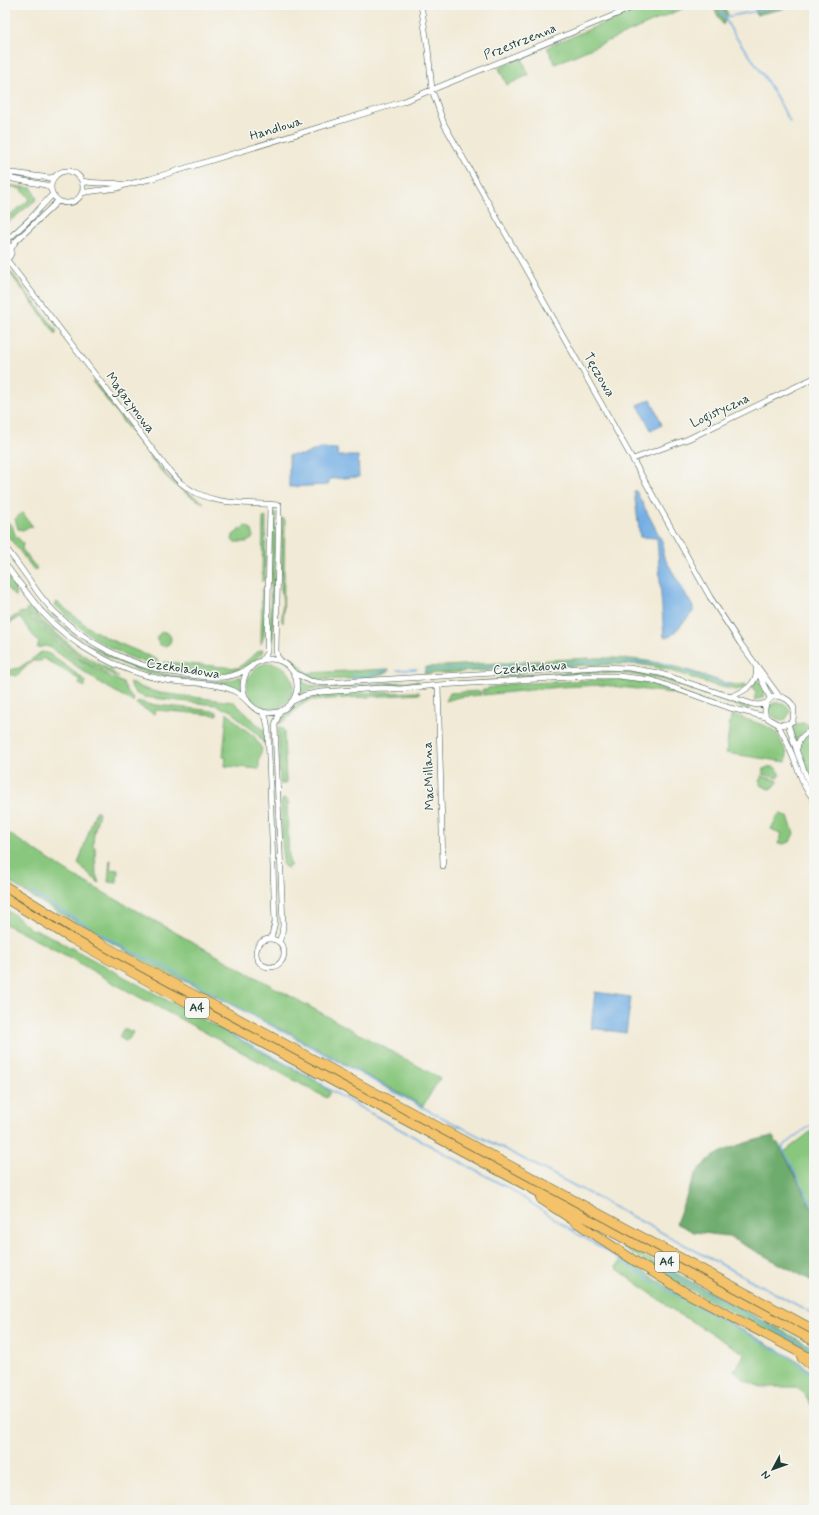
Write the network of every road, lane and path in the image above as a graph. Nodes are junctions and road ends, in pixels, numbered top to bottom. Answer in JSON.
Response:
{"nodes":[{"id":1,"x":639,"y":5,"type":"edge"},
{"id":2,"x":422,"y":8,"type":"edge"},
{"id":3,"x":432,"y":90,"type":"junction"},
{"id":4,"x":5,"y":175,"type":"edge"},
{"id":5,"x":54,"y":177,"type":"junction"},
{"id":6,"x":82,"y":181,"type":"junction"},
{"id":7,"x":125,"y":185,"type":"junction"},
{"id":8,"x":51,"y":189,"type":"junction"},
{"id":9,"x":82,"y":193,"type":"junction"},
{"id":10,"x":52,"y":195,"type":"junction"},
{"id":11,"x":58,"y":201,"type":"junction"},
{"id":12,"x":5,"y":242,"type":"edge"},
{"id":13,"x":11,"y":249,"type":"junction"},
{"id":14,"x":6,"y":260,"type":"edge"},
{"id":15,"x":814,"y":378,"type":"edge"},
{"id":16,"x":633,"y":459,"type":"junction"},
{"id":17,"x":270,"y":505,"type":"junction"},
{"id":18,"x":5,"y":547,"type":"edge"},
{"id":19,"x":5,"y":564,"type":"edge"},
{"id":20,"x":261,"y":660,"type":"junction"},
{"id":21,"x":281,"y":661,"type":"junction"},
{"id":22,"x":252,"y":666,"type":"junction"},
{"id":23,"x":756,"y":667,"type":"junction"},
{"id":24,"x":293,"y":672,"type":"junction"},
{"id":25,"x":438,"y":685,"type":"junction"},
{"id":26,"x":779,"y":696,"type":"junction"},
{"id":27,"x":730,"y":697,"type":"junction"},
{"id":28,"x":768,"y":701,"type":"junction"},
{"id":29,"x":291,"y":702,"type":"junction"},
{"id":30,"x":250,"y":704,"type":"junction"},
{"id":31,"x":261,"y":711,"type":"junction"},
{"id":32,"x":280,"y":711,"type":"junction"},
{"id":33,"x":766,"y":717,"type":"junction"},
{"id":34,"x":788,"y":724,"type":"junction"},
{"id":35,"x":778,"y":725,"type":"junction"},
{"id":36,"x":814,"y":730,"type":"edge"},
{"id":37,"x":796,"y":752,"type":"junction"},
{"id":38,"x":271,"y":797,"type":"junction"},
{"id":39,"x":278,"y":797,"type":"junction"},
{"id":40,"x":814,"y":799,"type":"edge"},
{"id":41,"x":444,"y":866,"type":"dead end"},
{"id":42,"x":274,"y":873,"type":"junction"},
{"id":43,"x":281,"y":873,"type":"junction"},
{"id":44,"x":5,"y":886,"type":"edge"},
{"id":45,"x":5,"y":898,"type":"edge"},
{"id":46,"x":271,"y":938,"type":"junction"},
{"id":47,"x":279,"y":942,"type":"junction"},
{"id":48,"x":520,"y":1182,"type":"junction"},
{"id":49,"x":791,"y":1317,"type":"junction"},
{"id":50,"x":814,"y":1326,"type":"edge"},
{"id":51,"x":814,"y":1330,"type":"edge"},
{"id":52,"x":768,"y":1337,"type":"junction"},
{"id":53,"x":814,"y":1341,"type":"edge"},
{"id":54,"x":814,"y":1360,"type":"edge"},
{"id":55,"x":814,"y":1368,"type":"edge"}],
"edges":[{"from":1,"to":3,"type":"street","name":"Przestrzenna"},
{"from":2,"to":3,"type":"street","name":"Tęczowa"},
{"from":3,"to":7,"type":"street","name":"Handlowa"},
{"from":3,"to":16,"type":"street","name":"Tęczowa"},
{"from":4,"to":5,"type":"street"},
{"from":4,"to":8,"type":"street"},
{"from":5,"to":6,"type":"street"},
{"from":5,"to":8,"type":"street"},
{"from":6,"to":7,"type":"street","name":"Handlowa"},
{"from":6,"to":9,"type":"street"},
{"from":7,"to":9,"type":"street","name":"Handlowa"},
{"from":8,"to":10,"type":"street"},
{"from":9,"to":11,"type":"street"},
{"from":10,"to":11,"type":"street"},
{"from":10,"to":12,"type":"street"},
{"from":11,"to":13,"type":"street"},
{"from":12,"to":13,"type":"street"},
{"from":13,"to":14,"type":"street"},
{"from":14,"to":17,"type":"street","name":"Magazynowa"},
{"from":15,"to":16,"type":"street","name":"Logistyczna"},
{"from":16,"to":23,"type":"street","name":"Tęczowa"},
{"from":17,"to":20,"type":"street"},
{"from":17,"to":21,"type":"street","name":"Magazynowa"},
{"from":18,"to":22,"type":"street","name":"Czekoladowa"},
{"from":19,"to":30,"type":"street","name":"Czekoladowa"},
{"from":20,"to":21,"type":"street"},
{"from":20,"to":22,"type":"street"},
{"from":21,"to":24,"type":"street"},
{"from":22,"to":30,"type":"street"},
{"from":23,"to":26,"type":"street","name":"Tęczowa"},
{"from":23,"to":27,"type":"street"},
{"from":23,"to":28,"type":"street"},
{"from":24,"to":27,"type":"street","name":"Czekoladowa"},
{"from":24,"to":29,"type":"street"},
{"from":25,"to":29,"type":"street","name":"Czekoladowa"},
{"from":25,"to":33,"type":"street","name":"Czekoladowa"},
{"from":25,"to":41,"type":"street","name":"MacMillana"},
{"from":26,"to":28,"type":"street"},
{"from":26,"to":34,"type":"street"},
{"from":27,"to":28,"type":"street","name":"Czekoladowa"},
{"from":28,"to":33,"type":"street"},
{"from":29,"to":32,"type":"street"},
{"from":30,"to":31,"type":"street"},
{"from":31,"to":32,"type":"street"},
{"from":31,"to":38,"type":"street"},
{"from":32,"to":39,"type":"street"},
{"from":33,"to":35,"type":"street"},
{"from":34,"to":35,"type":"street"},
{"from":34,"to":37,"type":"street"},
{"from":35,"to":40,"type":"street"},
{"from":36,"to":37,"type":"street"},
{"from":37,"to":40,"type":"street"},
{"from":38,"to":39,"type":"street"},
{"from":38,"to":42,"type":"street"},
{"from":39,"to":43,"type":"street"},
{"from":42,"to":43,"type":"street"},
{"from":42,"to":46,"type":"street"},
{"from":43,"to":47,"type":"street"},
{"from":44,"to":49,"type":"highway","number":"A4"},
{"from":45,"to":48,"type":"highway","number":"A4"},
{"from":46,"to":47,"type":"street"},
{"from":46,"to":47,"type":"street"},
{"from":48,"to":52,"type":"highway"},
{"from":48,"to":53,"type":"highway","number":"A4"},
{"from":49,"to":50,"type":"highway"},
{"from":49,"to":51,"type":"highway","number":"A4"},
{"from":52,"to":54,"type":"highway"},
{"from":52,"to":55,"type":"highway"}]}
